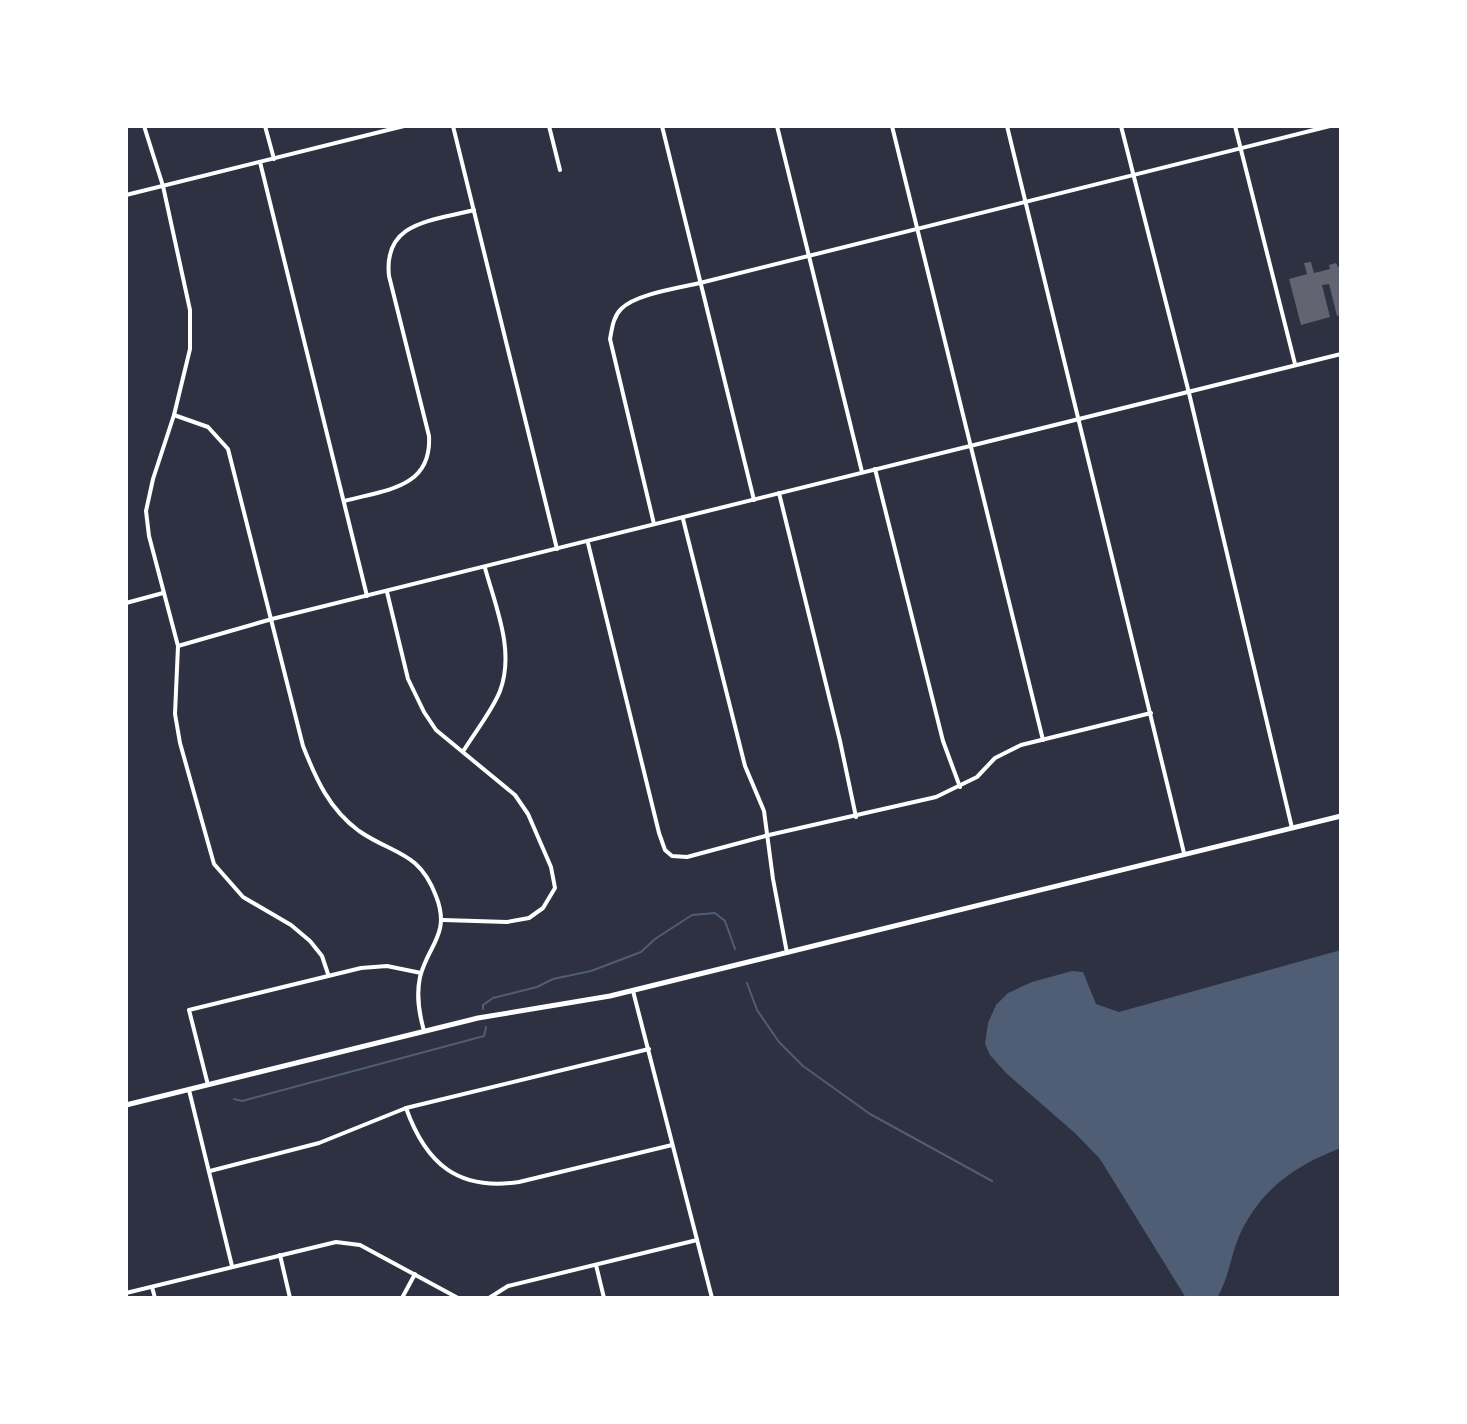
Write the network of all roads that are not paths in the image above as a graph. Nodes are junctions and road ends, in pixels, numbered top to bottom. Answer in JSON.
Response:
{"nodes":[{"id":1,"x":144,"y":126,"type":"edge"},
{"id":2,"x":265,"y":126,"type":"edge"},
{"id":3,"x":376,"y":126,"type":"edge"},
{"id":4,"x":404,"y":126,"type":"edge"},
{"id":5,"x":453,"y":126,"type":"edge"},
{"id":6,"x":549,"y":126,"type":"edge"},
{"id":7,"x":662,"y":126,"type":"edge"},
{"id":8,"x":777,"y":126,"type":"edge"},
{"id":9,"x":892,"y":126,"type":"edge"},
{"id":10,"x":1007,"y":126,"type":"edge"},
{"id":11,"x":1121,"y":126,"type":"edge"},
{"id":12,"x":1235,"y":126,"type":"edge"},
{"id":13,"x":1330,"y":126,"type":"edge"},
{"id":14,"x":378,"y":133,"type":"junction"},
{"id":15,"x":1241,"y":150,"type":"junction"},
{"id":16,"x":274,"y":159,"type":"junction"},
{"id":17,"x":260,"y":162,"type":"junction"},
{"id":18,"x":560,"y":170,"type":"dead end"},
{"id":19,"x":1133,"y":176,"type":"junction"},
{"id":20,"x":163,"y":186,"type":"junction"},
{"id":21,"x":126,"y":195,"type":"edge"},
{"id":22,"x":1025,"y":200,"type":"junction"},
{"id":23,"x":474,"y":210,"type":"junction"},
{"id":24,"x":917,"y":229,"type":"junction"},
{"id":25,"x":809,"y":256,"type":"junction"},
{"id":26,"x":700,"y":283,"type":"junction"},
{"id":27,"x":1341,"y":354,"type":"edge"},
{"id":28,"x":1295,"y":365,"type":"junction"},
{"id":29,"x":1189,"y":393,"type":"junction"},
{"id":30,"x":174,"y":415,"type":"junction"},
{"id":31,"x":1080,"y":419,"type":"junction"},
{"id":32,"x":970,"y":446,"type":"junction"},
{"id":33,"x":875,"y":469,"type":"junction"},
{"id":34,"x":862,"y":472,"type":"junction"},
{"id":35,"x":779,"y":493,"type":"junction"},
{"id":36,"x":754,"y":500,"type":"junction"},
{"id":37,"x":343,"y":501,"type":"junction"},
{"id":38,"x":683,"y":519,"type":"junction"},
{"id":39,"x":654,"y":524,"type":"junction"},
{"id":40,"x":588,"y":543,"type":"junction"},
{"id":41,"x":557,"y":549,"type":"junction"},
{"id":42,"x":485,"y":568,"type":"junction"},
{"id":43,"x":387,"y":592,"type":"junction"},
{"id":44,"x":163,"y":593,"type":"junction"},
{"id":45,"x":367,"y":596,"type":"junction"},
{"id":46,"x":126,"y":603,"type":"edge"},
{"id":47,"x":272,"y":619,"type":"junction"},
{"id":48,"x":178,"y":646,"type":"junction"},
{"id":49,"x":1151,"y":713,"type":"junction"},
{"id":50,"x":1043,"y":740,"type":"junction"},
{"id":51,"x":464,"y":750,"type":"junction"},
{"id":52,"x":960,"y":787,"type":"junction"},
{"id":53,"x":1341,"y":816,"type":"edge"},
{"id":54,"x":856,"y":817,"type":"junction"},
{"id":55,"x":1292,"y":828,"type":"junction"},
{"id":56,"x":769,"y":835,"type":"junction"},
{"id":57,"x":1184,"y":853,"type":"junction"},
{"id":58,"x":443,"y":920,"type":"junction"},
{"id":59,"x":787,"y":953,"type":"junction"},
{"id":60,"x":421,"y":973,"type":"junction"},
{"id":61,"x":328,"y":974,"type":"junction"},
{"id":62,"x":633,"y":991,"type":"junction"},
{"id":63,"x":424,"y":1031,"type":"junction"},
{"id":64,"x":649,"y":1049,"type":"junction"},
{"id":65,"x":208,"y":1085,"type":"junction"},
{"id":66,"x":189,"y":1090,"type":"junction"},
{"id":67,"x":126,"y":1105,"type":"edge"},
{"id":68,"x":406,"y":1108,"type":"junction"},
{"id":69,"x":672,"y":1145,"type":"junction"},
{"id":70,"x":210,"y":1171,"type":"junction"},
{"id":71,"x":697,"y":1240,"type":"junction"},
{"id":72,"x":280,"y":1255,"type":"junction"},
{"id":73,"x":596,"y":1265,"type":"junction"},
{"id":74,"x":232,"y":1267,"type":"junction"},
{"id":75,"x":415,"y":1274,"type":"junction"},
{"id":76,"x":152,"y":1287,"type":"junction"},
{"id":77,"x":126,"y":1293,"type":"edge"},
{"id":78,"x":155,"y":1298,"type":"edge"},
{"id":79,"x":290,"y":1298,"type":"edge"},
{"id":80,"x":402,"y":1298,"type":"edge"},
{"id":81,"x":458,"y":1298,"type":"edge"},
{"id":82,"x":489,"y":1298,"type":"edge"},
{"id":83,"x":604,"y":1298,"type":"edge"},
{"id":84,"x":712,"y":1298,"type":"edge"}],
"edges":[{"from":1,"to":20,"type":"street"},
{"from":2,"to":16,"type":"street"},
{"from":3,"to":14,"type":"street"},
{"from":4,"to":14,"type":"street"},
{"from":5,"to":23,"type":"street"},
{"from":6,"to":18,"type":"street"},
{"from":7,"to":26,"type":"street"},
{"from":8,"to":25,"type":"street"},
{"from":9,"to":24,"type":"street"},
{"from":10,"to":22,"type":"street"},
{"from":11,"to":19,"type":"street"},
{"from":12,"to":15,"type":"street"},
{"from":13,"to":15,"type":"street"},
{"from":14,"to":16,"type":"street"},
{"from":15,"to":19,"type":"street"},
{"from":15,"to":28,"type":"street"},
{"from":16,"to":17,"type":"street"},
{"from":17,"to":20,"type":"street"},
{"from":17,"to":37,"type":"street"},
{"from":19,"to":22,"type":"street"},
{"from":19,"to":29,"type":"street"},
{"from":20,"to":21,"type":"street"},
{"from":20,"to":30,"type":"street"},
{"from":22,"to":24,"type":"street"},
{"from":22,"to":31,"type":"street"},
{"from":23,"to":37,"type":"street"},
{"from":23,"to":41,"type":"street"},
{"from":24,"to":25,"type":"street"},
{"from":24,"to":32,"type":"street"},
{"from":25,"to":26,"type":"street"},
{"from":25,"to":34,"type":"street"},
{"from":26,"to":36,"type":"street"},
{"from":26,"to":39,"type":"street"},
{"from":27,"to":28,"type":"street"},
{"from":28,"to":29,"type":"street"},
{"from":29,"to":31,"type":"street"},
{"from":29,"to":55,"type":"street"},
{"from":30,"to":44,"type":"street"},
{"from":30,"to":47,"type":"street"},
{"from":31,"to":32,"type":"street"},
{"from":31,"to":49,"type":"street"},
{"from":32,"to":33,"type":"street"},
{"from":32,"to":50,"type":"street"},
{"from":33,"to":34,"type":"street"},
{"from":33,"to":52,"type":"street"},
{"from":34,"to":35,"type":"street"},
{"from":35,"to":36,"type":"street"},
{"from":35,"to":54,"type":"street"},
{"from":36,"to":38,"type":"street"},
{"from":37,"to":45,"type":"street"},
{"from":38,"to":39,"type":"street"},
{"from":38,"to":56,"type":"street"},
{"from":39,"to":40,"type":"street"},
{"from":40,"to":41,"type":"street"},
{"from":40,"to":56,"type":"street"},
{"from":41,"to":42,"type":"street"},
{"from":42,"to":43,"type":"street"},
{"from":42,"to":51,"type":"street"},
{"from":43,"to":45,"type":"street"},
{"from":43,"to":51,"type":"street"},
{"from":44,"to":46,"type":"street"},
{"from":44,"to":48,"type":"street"},
{"from":45,"to":47,"type":"street"},
{"from":47,"to":48,"type":"street"},
{"from":47,"to":58,"type":"street"},
{"from":48,"to":61,"type":"street"},
{"from":49,"to":50,"type":"street"},
{"from":49,"to":57,"type":"street"},
{"from":50,"to":52,"type":"street"},
{"from":51,"to":58,"type":"street"},
{"from":52,"to":54,"type":"street"},
{"from":53,"to":55,"type":"main road"},
{"from":54,"to":56,"type":"street"},
{"from":55,"to":57,"type":"main road"},
{"from":56,"to":59,"type":"street"},
{"from":57,"to":59,"type":"main road"},
{"from":58,"to":60,"type":"street"},
{"from":59,"to":62,"type":"main road"},
{"from":60,"to":61,"type":"street"},
{"from":60,"to":63,"type":"street"},
{"from":61,"to":65,"type":"street"},
{"from":62,"to":63,"type":"main road"},
{"from":62,"to":64,"type":"street"},
{"from":63,"to":65,"type":"main road"},
{"from":64,"to":68,"type":"street"},
{"from":64,"to":69,"type":"street"},
{"from":65,"to":66,"type":"main road"},
{"from":66,"to":67,"type":"main road"},
{"from":66,"to":70,"type":"street"},
{"from":68,"to":69,"type":"street"},
{"from":68,"to":70,"type":"street"},
{"from":69,"to":71,"type":"street"},
{"from":70,"to":74,"type":"street"},
{"from":71,"to":73,"type":"street"},
{"from":71,"to":84,"type":"street"},
{"from":72,"to":74,"type":"street"},
{"from":72,"to":75,"type":"street"},
{"from":72,"to":79,"type":"street"},
{"from":73,"to":82,"type":"street"},
{"from":73,"to":83,"type":"street"},
{"from":74,"to":76,"type":"street"},
{"from":75,"to":80,"type":"street"},
{"from":75,"to":81,"type":"street"},
{"from":76,"to":77,"type":"street"},
{"from":76,"to":78,"type":"street"}]}
